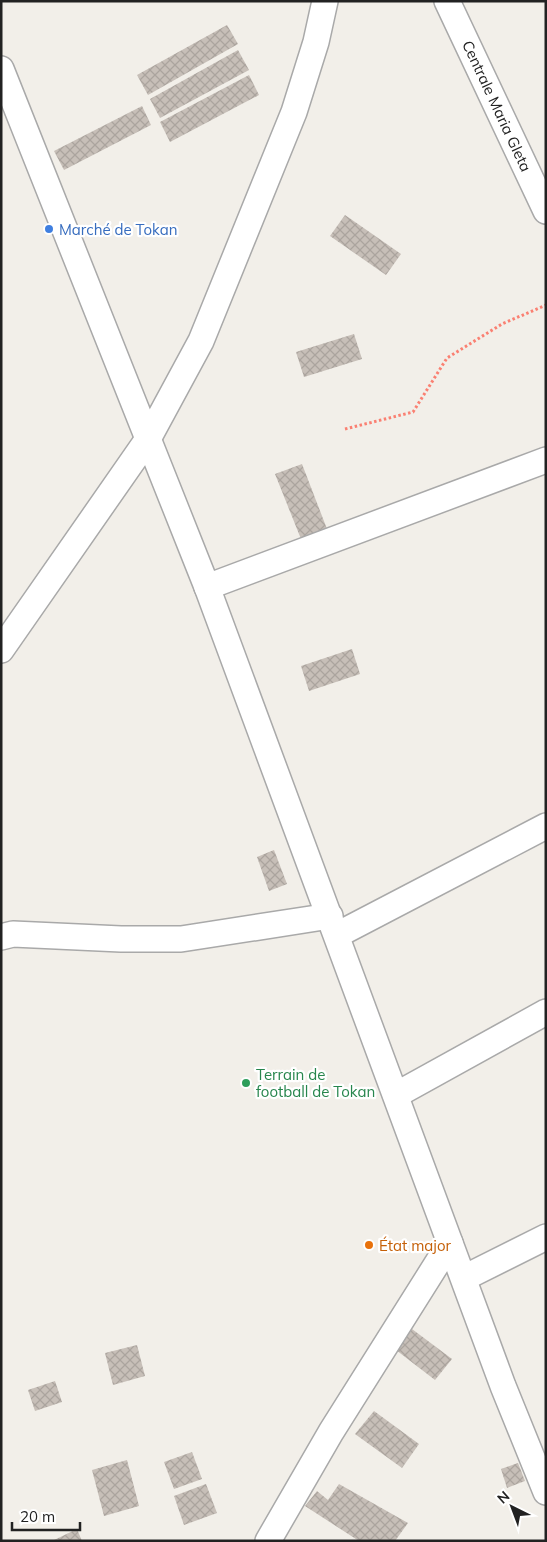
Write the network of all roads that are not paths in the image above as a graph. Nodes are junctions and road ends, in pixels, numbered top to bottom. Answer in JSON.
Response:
{"nodes":[{"id":1,"x":324,"y":1,"type":"edge"},
{"id":2,"x":447,"y":1,"type":"edge"},
{"id":3,"x":1,"y":69,"type":"edge"},
{"id":4,"x":546,"y":211,"type":"edge"},
{"id":5,"x":148,"y":439,"type":"junction"},
{"id":6,"x":546,"y":460,"type":"edge"},
{"id":7,"x":206,"y":587,"type":"junction"},
{"id":8,"x":5,"y":633,"type":"edge"},
{"id":9,"x":546,"y":826,"type":"edge"},
{"id":10,"x":334,"y":925,"type":"junction"},
{"id":11,"x":1,"y":937,"type":"edge"},
{"id":12,"x":546,"y":1012,"type":"edge"},
{"id":13,"x":396,"y":1095,"type":"junction"},
{"id":14,"x":546,"y":1237,"type":"edge"},
{"id":15,"x":450,"y":1243,"type":"junction"},
{"id":16,"x":464,"y":1278,"type":"junction"},
{"id":17,"x":546,"y":1492,"type":"edge"},
{"id":18,"x":268,"y":1541,"type":"edge"}],
"edges":[{"from":1,"to":5,"type":"street"},
{"from":2,"to":4,"type":"street","name":"Centrale Maria Gleta"},
{"from":3,"to":5,"type":"street"},
{"from":5,"to":7,"type":"street"},
{"from":5,"to":8,"type":"street"},
{"from":6,"to":7,"type":"street"},
{"from":7,"to":10,"type":"street"},
{"from":9,"to":10,"type":"street"},
{"from":10,"to":11,"type":"street"},
{"from":10,"to":13,"type":"street"},
{"from":12,"to":13,"type":"street"},
{"from":13,"to":15,"type":"street"},
{"from":14,"to":16,"type":"street"},
{"from":15,"to":16,"type":"street"},
{"from":15,"to":18,"type":"street"},
{"from":16,"to":17,"type":"street"}]}
